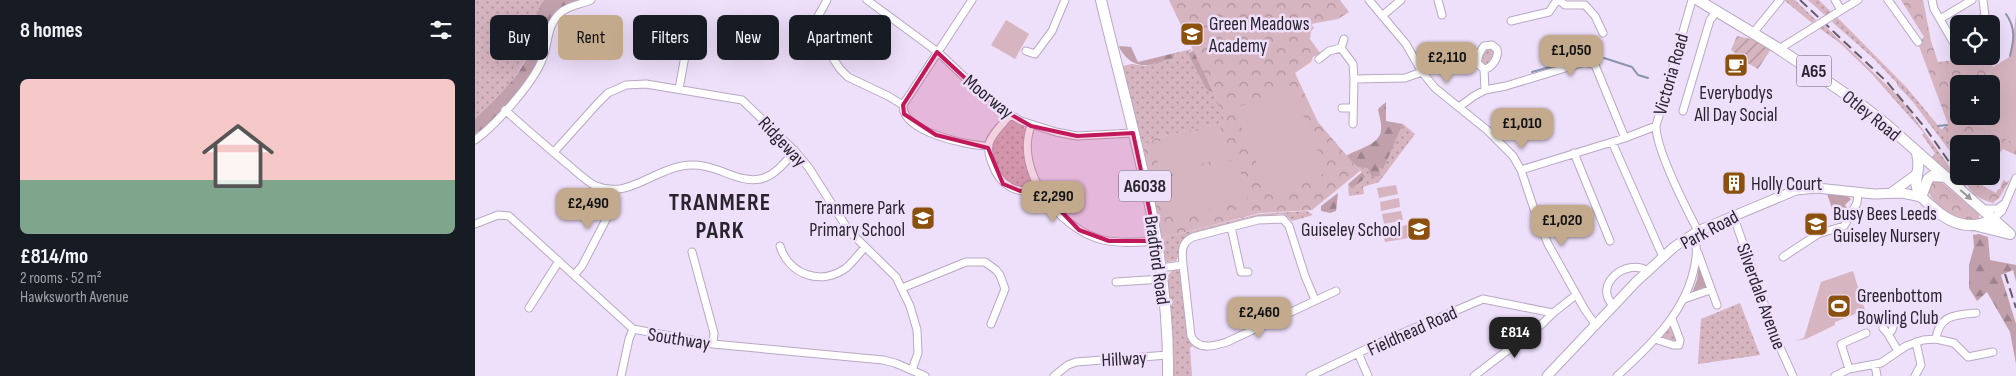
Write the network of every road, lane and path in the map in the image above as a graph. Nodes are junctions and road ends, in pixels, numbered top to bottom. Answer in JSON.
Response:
{"nodes":[{"id":1,"x":591,"y":0,"type":"edge"},
{"id":2,"x":827,"y":0,"type":"edge"},
{"id":3,"x":867,"y":0,"type":"edge"},
{"id":4,"x":972,"y":0,"type":"edge"},
{"id":5,"x":1065,"y":0,"type":"edge"},
{"id":6,"x":1101,"y":0,"type":"edge"},
{"id":7,"x":1369,"y":0,"type":"edge"},
{"id":8,"x":1401,"y":0,"type":"edge"},
{"id":9,"x":1438,"y":0,"type":"edge"},
{"id":10,"x":1558,"y":0,"type":"edge"},
{"id":11,"x":1780,"y":0,"type":"edge"},
{"id":12,"x":1835,"y":0,"type":"edge"},
{"id":13,"x":1858,"y":0,"type":"edge"},
{"id":14,"x":1888,"y":0,"type":"edge"},
{"id":15,"x":1932,"y":0,"type":"edge"},
{"id":16,"x":1972,"y":0,"type":"edge"},
{"id":17,"x":1983,"y":0,"type":"edge"},
{"id":18,"x":1699,"y":1,"type":"edge"},
{"id":19,"x":1838,"y":12,"type":"junction"},
{"id":20,"x":1442,"y":15,"type":"dead end"},
{"id":21,"x":1714,"y":15,"type":"junction"},
{"id":22,"x":1986,"y":15,"type":"edge"},
{"id":23,"x":1381,"y":16,"type":"junction"},
{"id":24,"x":1940,"y":19,"type":"junction"},
{"id":25,"x":1511,"y":21,"type":"dead end"},
{"id":26,"x":1603,"y":33,"type":"dead end"},
{"id":27,"x":1753,"y":33,"type":"junction"},
{"id":28,"x":1950,"y":36,"type":"edge"},
{"id":29,"x":1344,"y":39,"type":"dead end"},
{"id":30,"x":1918,"y":42,"type":"dead end"},
{"id":31,"x":1341,"y":48,"type":"junction"},
{"id":32,"x":1779,"y":49,"type":"junction"},
{"id":33,"x":1026,"y":51,"type":"dead end"},
{"id":34,"x":937,"y":52,"type":"junction"},
{"id":35,"x":1703,"y":55,"type":"dead end"},
{"id":36,"x":1319,"y":59,"type":"dead end"},
{"id":37,"x":684,"y":60,"type":"edge"},
{"id":38,"x":1484,"y":70,"type":"dead end"},
{"id":39,"x":1421,"y":72,"type":"junction"},
{"id":40,"x":1354,"y":79,"type":"junction"},
{"id":41,"x":679,"y":90,"type":"junction"},
{"id":42,"x":1485,"y":90,"type":"junction"},
{"id":43,"x":903,"y":105,"type":"junction"},
{"id":44,"x":1459,"y":107,"type":"junction"},
{"id":45,"x":1341,"y":108,"type":"dead end"},
{"id":46,"x":1353,"y":108,"type":"junction"},
{"id":47,"x":505,"y":110,"type":"junction"},
{"id":48,"x":1683,"y":111,"type":"dead end"},
{"id":49,"x":1010,"y":115,"type":"junction"},
{"id":50,"x":1353,"y":124,"type":"dead end"},
{"id":51,"x":1031,"y":126,"type":"junction"},
{"id":52,"x":1656,"y":126,"type":"junction"},
{"id":53,"x":1133,"y":133,"type":"junction"},
{"id":54,"x":1625,"y":138,"type":"junction"},
{"id":55,"x":475,"y":140,"type":"edge"},
{"id":56,"x":1612,"y":142,"type":"junction"},
{"id":57,"x":989,"y":146,"type":"junction"},
{"id":58,"x":795,"y":151,"type":"junction"},
{"id":59,"x":554,"y":152,"type":"junction"},
{"id":60,"x":1574,"y":153,"type":"junction"},
{"id":61,"x":1917,"y":153,"type":"junction"},
{"id":62,"x":1521,"y":170,"type":"junction"},
{"id":63,"x":1917,"y":174,"type":"junction"},
{"id":64,"x":1942,"y":174,"type":"junction"},
{"id":65,"x":2016,"y":178,"type":"edge"},
{"id":66,"x":1040,"y":188,"type":"junction"},
{"id":67,"x":615,"y":191,"type":"junction"},
{"id":68,"x":1858,"y":193,"type":"junction"},
{"id":69,"x":1891,"y":193,"type":"junction"},
{"id":70,"x":1921,"y":197,"type":"junction"},
{"id":71,"x":2007,"y":199,"type":"junction"},
{"id":72,"x":1984,"y":210,"type":"junction"},
{"id":73,"x":1733,"y":215,"type":"junction"},
{"id":74,"x":1993,"y":219,"type":"junction"},
{"id":75,"x":475,"y":224,"type":"edge"},
{"id":76,"x":1977,"y":226,"type":"junction"},
{"id":77,"x":1231,"y":227,"type":"junction"},
{"id":78,"x":1695,"y":232,"type":"junction"},
{"id":79,"x":2013,"y":236,"type":"edge"},
{"id":80,"x":1610,"y":240,"type":"dead end"},
{"id":81,"x":1156,"y":241,"type":"junction"},
{"id":82,"x":779,"y":246,"type":"dead end"},
{"id":83,"x":865,"y":247,"type":"junction"},
{"id":84,"x":1696,"y":248,"type":"junction"},
{"id":85,"x":693,"y":252,"type":"dead end"},
{"id":86,"x":1663,"y":257,"type":"junction"},
{"id":87,"x":1783,"y":258,"type":"dead end"},
{"id":88,"x":559,"y":260,"type":"junction"},
{"id":89,"x":1183,"y":265,"type":"junction"},
{"id":90,"x":1160,"y":268,"type":"junction"},
{"id":91,"x":1647,"y":271,"type":"junction"},
{"id":92,"x":1248,"y":272,"type":"dead end"},
{"id":93,"x":574,"y":275,"type":"junction"},
{"id":94,"x":1162,"y":279,"type":"junction"},
{"id":95,"x":1115,"y":282,"type":"dead end"},
{"id":96,"x":902,"y":288,"type":"junction"},
{"id":97,"x":1711,"y":290,"type":"junction"},
{"id":98,"x":1336,"y":291,"type":"dead end"},
{"id":99,"x":1576,"y":295,"type":"junction"},
{"id":100,"x":1684,"y":299,"type":"junction"},
{"id":101,"x":1315,"y":300,"type":"junction"},
{"id":102,"x":1613,"y":305,"type":"junction"},
{"id":103,"x":1717,"y":305,"type":"dead end"},
{"id":104,"x":529,"y":308,"type":"dead end"},
{"id":105,"x":1976,"y":313,"type":"dead end"},
{"id":106,"x":1553,"y":314,"type":"junction"},
{"id":107,"x":1672,"y":318,"type":"junction"},
{"id":108,"x":991,"y":324,"type":"dead end"},
{"id":109,"x":1595,"y":324,"type":"junction"},
{"id":110,"x":1894,"y":324,"type":"dead end"},
{"id":111,"x":633,"y":329,"type":"junction"},
{"id":112,"x":1866,"y":333,"type":"dead end"},
{"id":113,"x":1655,"y":339,"type":"junction"},
{"id":114,"x":1936,"y":339,"type":"junction"},
{"id":115,"x":1916,"y":342,"type":"junction"},
{"id":116,"x":713,"y":344,"type":"junction"},
{"id":117,"x":1898,"y":351,"type":"junction"},
{"id":118,"x":1993,"y":352,"type":"dead end"},
{"id":119,"x":1358,"y":353,"type":"junction"},
{"id":120,"x":1168,"y":355,"type":"junction"},
{"id":121,"x":1875,"y":365,"type":"junction"},
{"id":122,"x":1849,"y":369,"type":"junction"},
{"id":123,"x":912,"y":370,"type":"junction"},
{"id":124,"x":1791,"y":375,"type":"edge"},
{"id":125,"x":621,"y":376,"type":"edge"},
{"id":126,"x":925,"y":376,"type":"edge"},
{"id":127,"x":1054,"y":376,"type":"edge"},
{"id":128,"x":1168,"y":376,"type":"edge"},
{"id":129,"x":1310,"y":376,"type":"edge"},
{"id":130,"x":1368,"y":376,"type":"edge"},
{"id":131,"x":1474,"y":376,"type":"edge"},
{"id":132,"x":1547,"y":376,"type":"edge"},
{"id":133,"x":1617,"y":376,"type":"edge"},
{"id":134,"x":1835,"y":376,"type":"edge"},
{"id":135,"x":1877,"y":376,"type":"edge"},
{"id":136,"x":1915,"y":376,"type":"edge"}],
"edges":[{"from":1,"to":47,"type":"street"},
{"from":2,"to":43,"type":"street"},
{"from":3,"to":34,"type":"street","name":"Moorway"},
{"from":4,"to":34,"type":"street"},
{"from":5,"to":33,"type":"street"},
{"from":6,"to":53,"type":"main road","name":"Bradford Road","number":"A6038"},
{"from":7,"to":23,"type":"street"},
{"from":8,"to":23,"type":"street"},
{"from":9,"to":20,"type":"street"},
{"from":10,"to":25,"type":"street"},
{"from":10,"to":26,"type":"street"},
{"from":11,"to":27,"type":"street"},
{"from":12,"to":19,"type":"street"},
{"from":13,"to":19,"type":"street"},
{"from":14,"to":30,"type":"street"},
{"from":15,"to":24,"type":"street"},
{"from":16,"to":24,"type":"street"},
{"from":17,"to":22,"type":"street"},
{"from":18,"to":21,"type":"main road","name":"Otley Road","number":"A65"},
{"from":18,"to":52,"type":"street","name":"Victoria Road"},
{"from":19,"to":32,"type":"street","bridge":true},
{"from":21,"to":27,"type":"main road","name":"Otley Road","number":"A65"},
{"from":21,"to":35,"type":"street"},
{"from":21,"to":48,"type":"street"},
{"from":23,"to":39,"type":"street"},
{"from":24,"to":28,"type":"street"},
{"from":27,"to":32,"type":"main road","name":"Otley Road","number":"A65"},
{"from":29,"to":31,"type":"street"},
{"from":31,"to":36,"type":"street"},
{"from":31,"to":40,"type":"street"},
{"from":32,"to":61,"type":"main road","name":"Otley Road","number":"A65"},
{"from":34,"to":43,"type":"street"},
{"from":34,"to":49,"type":"street","name":"Moorway"},
{"from":37,"to":41,"type":"street"},
{"from":38,"to":42,"type":"street"},
{"from":39,"to":40,"type":"street"},
{"from":39,"to":44,"type":"street"},
{"from":40,"to":46,"type":"street"},
{"from":41,"to":58,"type":"street","name":"Ridgeway"},
{"from":41,"to":59,"type":"street","name":"Ridgeway"},
{"from":42,"to":44,"type":"street"},
{"from":42,"to":54,"type":"street"},
{"from":43,"to":57,"type":"street"},
{"from":44,"to":62,"type":"street"},
{"from":45,"to":46,"type":"street"},
{"from":46,"to":50,"type":"street"},
{"from":47,"to":55,"type":"street"},
{"from":47,"to":59,"type":"street"},
{"from":49,"to":51,"type":"street","name":"Moorway"},
{"from":49,"to":57,"type":"street"},
{"from":51,"to":53,"type":"street","name":"Moorway"},
{"from":51,"to":66,"type":"street"},
{"from":52,"to":54,"type":"street"},
{"from":52,"to":78,"type":"street","name":"Victoria Road"},
{"from":53,"to":81,"type":"main road","name":"Bradford Road","number":"A6038"},
{"from":54,"to":56,"type":"street"},
{"from":56,"to":60,"type":"street"},
{"from":56,"to":86,"type":"street"},
{"from":57,"to":66,"type":"street"},
{"from":58,"to":67,"type":"street"},
{"from":58,"to":83,"type":"street","name":"Ridgeway"},
{"from":59,"to":67,"type":"street"},
{"from":60,"to":62,"type":"street"},
{"from":60,"to":80,"type":"street"},
{"from":61,"to":63,"type":"main road","name":"Otley Road"},
{"from":61,"to":64,"type":"main road","name":"Otley Road","number":"A65"},
{"from":62,"to":99,"type":"street"},
{"from":63,"to":64,"type":"main road"},
{"from":63,"to":69,"type":"main road"},
{"from":63,"to":70,"type":"main road","name":"Otley Road"},
{"from":64,"to":70,"type":"main road"},
{"from":64,"to":72,"type":"main road","name":"Otley Road","number":"A65","one_way":true},
{"from":65,"to":71,"type":"street"},
{"from":66,"to":81,"type":"street"},
{"from":67,"to":93,"type":"street"},
{"from":68,"to":69,"type":"main road","name":"Park Road"},
{"from":68,"to":73,"type":"main road","name":"Park Road"},
{"from":68,"to":87,"type":"street"},
{"from":69,"to":70,"type":"main road","name":"Park Road"},
{"from":70,"to":76,"type":"main road","number":"A65"},
{"from":71,"to":72,"type":"street"},
{"from":71,"to":74,"type":"street"},
{"from":72,"to":74,"type":"main road","name":"Otley Road","number":"A65"},
{"from":72,"to":76,"type":"main road"},
{"from":73,"to":78,"type":"main road","name":"Park Road"},
{"from":73,"to":124,"type":"street","name":"Silverdale Avenue"},
{"from":74,"to":76,"type":"main road"},
{"from":74,"to":79,"type":"main road","number":"A65"},
{"from":75,"to":88,"type":"street","name":"Southway"},
{"from":76,"to":79,"type":"main road","number":"A65"},
{"from":77,"to":89,"type":"street"},
{"from":77,"to":92,"type":"street"},
{"from":77,"to":101,"type":"street"},
{"from":78,"to":84,"type":"street","name":"Victoria Road"},
{"from":78,"to":86,"type":"main road","name":"Park Road"},
{"from":81,"to":90,"type":"main road","name":"Bradford Road","number":"A6038"},
{"from":82,"to":83,"type":"street"},
{"from":83,"to":96,"type":"street","name":"Ridgeway"},
{"from":84,"to":97,"type":"street","name":"Victoria Road"},
{"from":84,"to":100,"type":"street"},
{"from":85,"to":116,"type":"street"},
{"from":86,"to":91,"type":"main road","name":"Park Road"},
{"from":88,"to":93,"type":"street","name":"Southway"},
{"from":88,"to":104,"type":"street"},
{"from":89,"to":90,"type":"street"},
{"from":89,"to":101,"type":"street"},
{"from":90,"to":94,"type":"main road","name":"Bradford Road","number":"A6038"},
{"from":91,"to":102,"type":"main road","name":"Park Road"},
{"from":91,"to":102,"type":"street"},
{"from":93,"to":111,"type":"street","name":"Southway"},
{"from":94,"to":95,"type":"street"},
{"from":94,"to":120,"type":"main road","name":"Bradford Road","number":"A6038"},
{"from":96,"to":108,"type":"street"},
{"from":96,"to":123,"type":"street","name":"Ridgeway"},
{"from":97,"to":100,"type":"street"},
{"from":97,"to":103,"type":"street","name":"Victoria Road"},
{"from":98,"to":101,"type":"street"},
{"from":99,"to":106,"type":"street"},
{"from":99,"to":109,"type":"street"},
{"from":100,"to":107,"type":"street"},
{"from":102,"to":109,"type":"main road","name":"Park Road"},
{"from":105,"to":114,"type":"street"},
{"from":106,"to":119,"type":"street","name":"Fieldhead Road"},
{"from":106,"to":131,"type":"street"},
{"from":107,"to":113,"type":"street"},
{"from":107,"to":113,"type":"street"},
{"from":109,"to":132,"type":"main road","name":"Park Road"},
{"from":110,"to":117,"type":"street"},
{"from":111,"to":116,"type":"street","name":"Southway"},
{"from":111,"to":125,"type":"street"},
{"from":112,"to":122,"type":"street"},
{"from":113,"to":133,"type":"street"},
{"from":114,"to":115,"type":"street"},
{"from":114,"to":118,"type":"street"},
{"from":115,"to":117,"type":"street"},
{"from":115,"to":136,"type":"street"},
{"from":116,"to":123,"type":"street","name":"Southway"},
{"from":117,"to":121,"type":"street"},
{"from":119,"to":129,"type":"street","name":"Fieldhead Road"},
{"from":119,"to":130,"type":"street","name":"Fieldhead Road"},
{"from":120,"to":127,"type":"street","name":"Hillway"},
{"from":120,"to":128,"type":"main road","name":"Bradford Road","number":"A6038"},
{"from":121,"to":122,"type":"street"},
{"from":121,"to":135,"type":"street"},
{"from":122,"to":134,"type":"street"},
{"from":123,"to":126,"type":"street","name":"Southway"}]}
